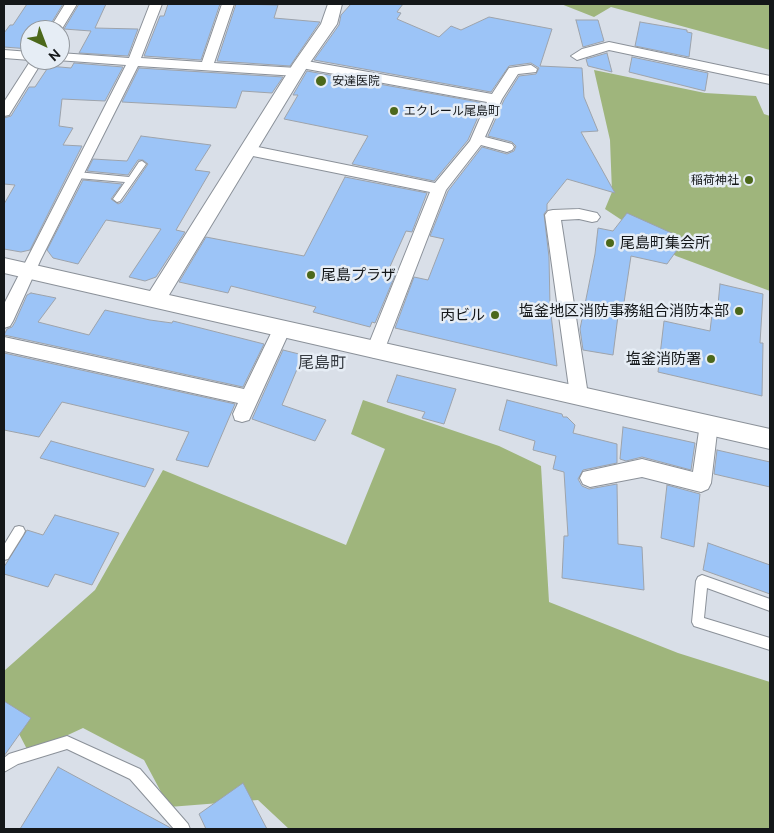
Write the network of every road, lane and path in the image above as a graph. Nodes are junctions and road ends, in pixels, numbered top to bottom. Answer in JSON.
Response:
{"nodes":[{"id":1,"x":71,"y":4,"type":"edge"},
{"id":2,"x":156,"y":4,"type":"edge"},
{"id":3,"x":228,"y":4,"type":"edge"},
{"id":4,"x":335,"y":4,"type":"edge"},
{"id":5,"x":62,"y":20,"type":"edge"},
{"id":6,"x":4,"y":54,"type":"edge"},
{"id":7,"x":20,"y":55,"type":"edge"},
{"id":8,"x":577,"y":56,"type":"dead end"},
{"id":9,"x":70,"y":58,"type":"edge"},
{"id":10,"x":134,"y":61,"type":"junction"},
{"id":11,"x":207,"y":66,"type":"junction"},
{"id":12,"x":299,"y":68,"type":"junction"},
{"id":13,"x":530,"y":69,"type":"dead end"},
{"id":14,"x":31,"y":70,"type":"edge"},
{"id":15,"x":770,"y":80,"type":"edge"},
{"id":16,"x":495,"y":99,"type":"junction"},
{"id":17,"x":4,"y":112,"type":"edge"},
{"id":18,"x":477,"y":140,"type":"junction"},
{"id":19,"x":507,"y":147,"type":"dead end"},
{"id":20,"x":248,"y":150,"type":"junction"},
{"id":21,"x":142,"y":164,"type":"dead end"},
{"id":22,"x":76,"y":175,"type":"junction"},
{"id":23,"x":131,"y":180,"type":"junction"},
{"id":24,"x":439,"y":190,"type":"junction"},
{"id":25,"x":117,"y":199,"type":"dead end"},
{"id":26,"x":592,"y":216,"type":"dead end"},
{"id":27,"x":4,"y":266,"type":"edge"},
{"id":28,"x":27,"y":271,"type":"junction"},
{"id":29,"x":156,"y":299,"type":"junction"},
{"id":30,"x":4,"y":321,"type":"edge"},
{"id":31,"x":282,"y":328,"type":"junction"},
{"id":32,"x":4,"y":344,"type":"edge"},
{"id":33,"x":375,"y":350,"type":"junction"},
{"id":34,"x":579,"y":395,"type":"junction"},
{"id":35,"x":250,"y":398,"type":"junction"},
{"id":36,"x":242,"y":414,"type":"dead end"},
{"id":37,"x":709,"y":424,"type":"junction"},
{"id":38,"x":770,"y":439,"type":"edge"},
{"id":39,"x":590,"y":478,"type":"dead end"},
{"id":40,"x":19,"y":531,"type":"dead end"},
{"id":41,"x":4,"y":555,"type":"edge"},
{"id":42,"x":770,"y":605,"type":"edge"},
{"id":43,"x":770,"y":644,"type":"edge"},
{"id":44,"x":4,"y":766,"type":"edge"},
{"id":45,"x":183,"y":829,"type":"edge"}],
"edges":[{"from":1,"to":5,"type":"street"},
{"from":2,"to":10,"type":"street"},
{"from":3,"to":11,"type":"street"},
{"from":4,"to":12,"type":"street"},
{"from":6,"to":7,"type":"street"},
{"from":8,"to":15,"type":"street"},
{"from":9,"to":10,"type":"street"},
{"from":10,"to":11,"type":"street"},
{"from":10,"to":22,"type":"street"},
{"from":11,"to":12,"type":"street"},
{"from":12,"to":16,"type":"street"},
{"from":12,"to":20,"type":"street"},
{"from":13,"to":16,"type":"street"},
{"from":14,"to":17,"type":"street"},
{"from":16,"to":18,"type":"street"},
{"from":18,"to":19,"type":"street"},
{"from":18,"to":24,"type":"street"},
{"from":20,"to":24,"type":"street"},
{"from":20,"to":29,"type":"street"},
{"from":21,"to":23,"type":"lane"},
{"from":22,"to":23,"type":"lane"},
{"from":22,"to":28,"type":"street"},
{"from":23,"to":25,"type":"lane"},
{"from":24,"to":33,"type":"street"},
{"from":26,"to":34,"type":"street"},
{"from":27,"to":28,"type":"street"},
{"from":28,"to":29,"type":"street"},
{"from":28,"to":30,"type":"street"},
{"from":29,"to":31,"type":"street"},
{"from":31,"to":33,"type":"street"},
{"from":31,"to":35,"type":"street"},
{"from":32,"to":35,"type":"street"},
{"from":33,"to":34,"type":"street"},
{"from":34,"to":37,"type":"street"},
{"from":35,"to":36,"type":"street"},
{"from":37,"to":38,"type":"street"},
{"from":37,"to":39,"type":"street"},
{"from":40,"to":41,"type":"lane"},
{"from":42,"to":43,"type":"lane"},
{"from":44,"to":45,"type":"lane"}]}
